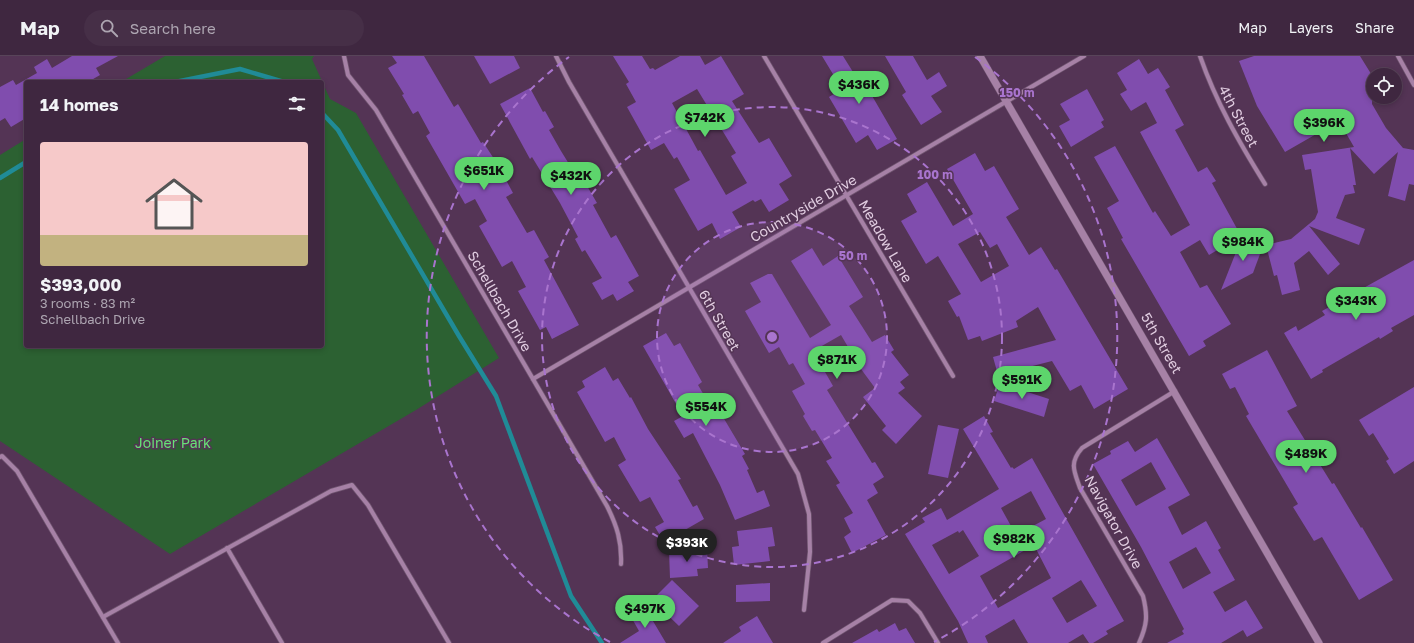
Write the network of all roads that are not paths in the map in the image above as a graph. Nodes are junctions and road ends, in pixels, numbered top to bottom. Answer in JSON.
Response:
{"nodes":[{"id":1,"x":344,"y":56,"type":"edge"},
{"id":2,"x":556,"y":56,"type":"edge"},
{"id":3,"x":764,"y":56,"type":"edge"},
{"id":4,"x":980,"y":56,"type":"edge"},
{"id":5,"x":1084,"y":56,"type":"edge"},
{"id":6,"x":1200,"y":56,"type":"edge"},
{"id":7,"x":1398,"y":56,"type":"edge"},
{"id":8,"x":1414,"y":85,"type":"edge"},
{"id":9,"x":1008,"y":102,"type":"junction"},
{"id":10,"x":1265,"y":184,"type":"dead end"},
{"id":11,"x":847,"y":196,"type":"junction"},
{"id":12,"x":689,"y":288,"type":"junction"},
{"id":13,"x":953,"y":376,"type":"dead end"},
{"id":14,"x":533,"y":379,"type":"junction"},
{"id":15,"x":1175,"y":391,"type":"junction"},
{"id":16,"x":0,"y":457,"type":"edge"},
{"id":17,"x":227,"y":548,"type":"junction"},
{"id":18,"x":621,"y":564,"type":"dead end"},
{"id":19,"x":804,"y":610,"type":"dead end"},
{"id":20,"x":103,"y":617,"type":"junction"},
{"id":21,"x":118,"y":643,"type":"edge"},
{"id":22,"x":282,"y":643,"type":"edge"},
{"id":23,"x":449,"y":643,"type":"edge"},
{"id":24,"x":823,"y":643,"type":"edge"},
{"id":25,"x":938,"y":643,"type":"edge"},
{"id":26,"x":1139,"y":643,"type":"edge"},
{"id":27,"x":1319,"y":643,"type":"edge"}],
"edges":[{"from":1,"to":14,"type":"street","name":"Schellbach Drive"},
{"from":2,"to":12,"type":"street","name":"6th Street"},
{"from":3,"to":11,"type":"street","name":"Meadow Lane"},
{"from":4,"to":9,"type":"street","name":"5th Street"},
{"from":5,"to":9,"type":"street","name":"Countryside Drive"},
{"from":6,"to":10,"type":"street","name":"4th Street"},
{"from":7,"to":8,"type":"street"},
{"from":9,"to":11,"type":"street","name":"Countryside Drive"},
{"from":9,"to":15,"type":"street","name":"5th Street"},
{"from":11,"to":12,"type":"street","name":"Countryside Drive"},
{"from":11,"to":13,"type":"street","name":"Meadow Lane"},
{"from":12,"to":14,"type":"street","name":"Countryside Drive"},
{"from":12,"to":19,"type":"street","name":"6th Street"},
{"from":14,"to":18,"type":"street","name":"Schellbach Drive"},
{"from":15,"to":26,"type":"street","name":"Navigator Drive"},
{"from":15,"to":27,"type":"street","name":"5th Street"},
{"from":16,"to":20,"type":"street"},
{"from":17,"to":20,"type":"street"},
{"from":17,"to":22,"type":"street"},
{"from":17,"to":23,"type":"street"},
{"from":20,"to":21,"type":"street"},
{"from":24,"to":25,"type":"street"}]}
